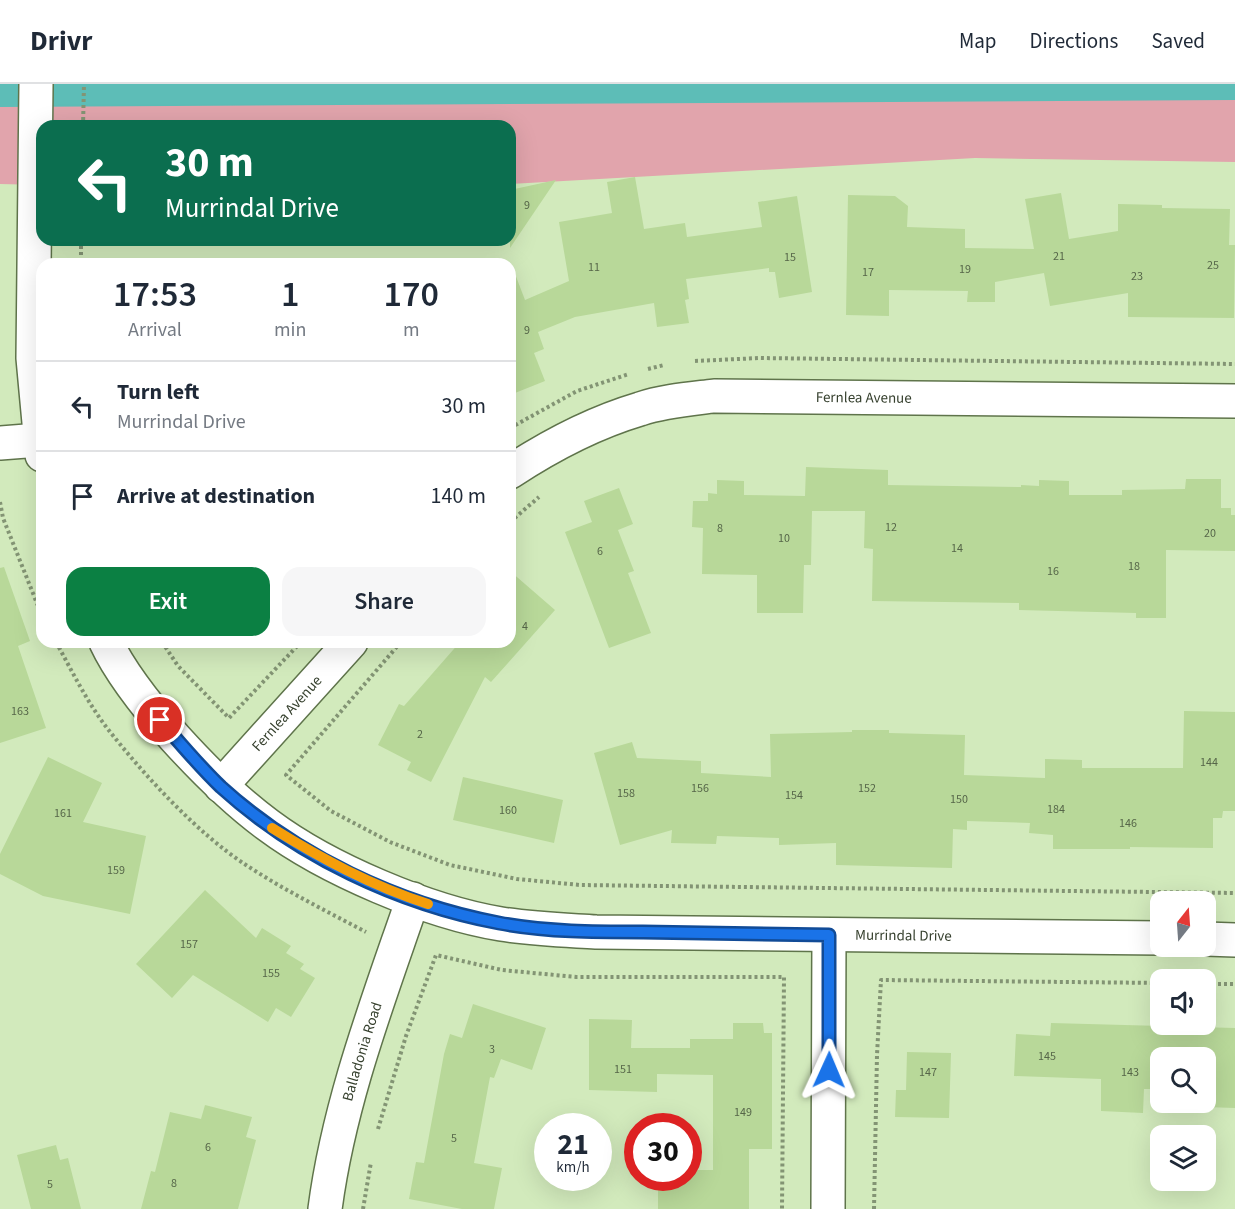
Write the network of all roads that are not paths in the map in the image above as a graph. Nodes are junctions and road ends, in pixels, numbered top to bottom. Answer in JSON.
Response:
{"nodes":[{"id":1,"x":36,"y":84,"type":"edge"},
{"id":2,"x":36,"y":392,"type":"edge"},
{"id":3,"x":1235,"y":401,"type":"edge"},
{"id":4,"x":0,"y":443,"type":"edge"},
{"id":5,"x":36,"y":447,"type":"edge"},
{"id":6,"x":516,"y":468,"type":"edge"},
{"id":7,"x":110,"y":648,"type":"edge"},
{"id":8,"x":346,"y":648,"type":"edge"},
{"id":9,"x":221,"y":786,"type":"junction"},
{"id":10,"x":413,"y":899,"type":"junction"},
{"id":11,"x":829,"y":935,"type":"junction"},
{"id":12,"x":1150,"y":938,"type":"edge"},
{"id":13,"x":1216,"y":939,"type":"edge"},
{"id":14,"x":1235,"y":940,"type":"edge"},
{"id":15,"x":325,"y":1209,"type":"edge"},
{"id":16,"x":828,"y":1209,"type":"edge"}],
"edges":[{"from":1,"to":2,"type":"street"},
{"from":3,"to":6,"type":"street","name":"Fernlea Avenue"},
{"from":4,"to":5,"type":"street"},
{"from":7,"to":9,"type":"street","name":"Murrindal Drive"},
{"from":8,"to":9,"type":"street","name":"Fernlea Avenue"},
{"from":9,"to":10,"type":"street","name":"Murrindal Drive"},
{"from":10,"to":11,"type":"street","name":"Murrindal Drive"},
{"from":10,"to":15,"type":"street","name":"Balladonia Road"},
{"from":11,"to":12,"type":"street","name":"Murrindal Drive"},
{"from":11,"to":16,"type":"street"},
{"from":13,"to":14,"type":"street"}]}
